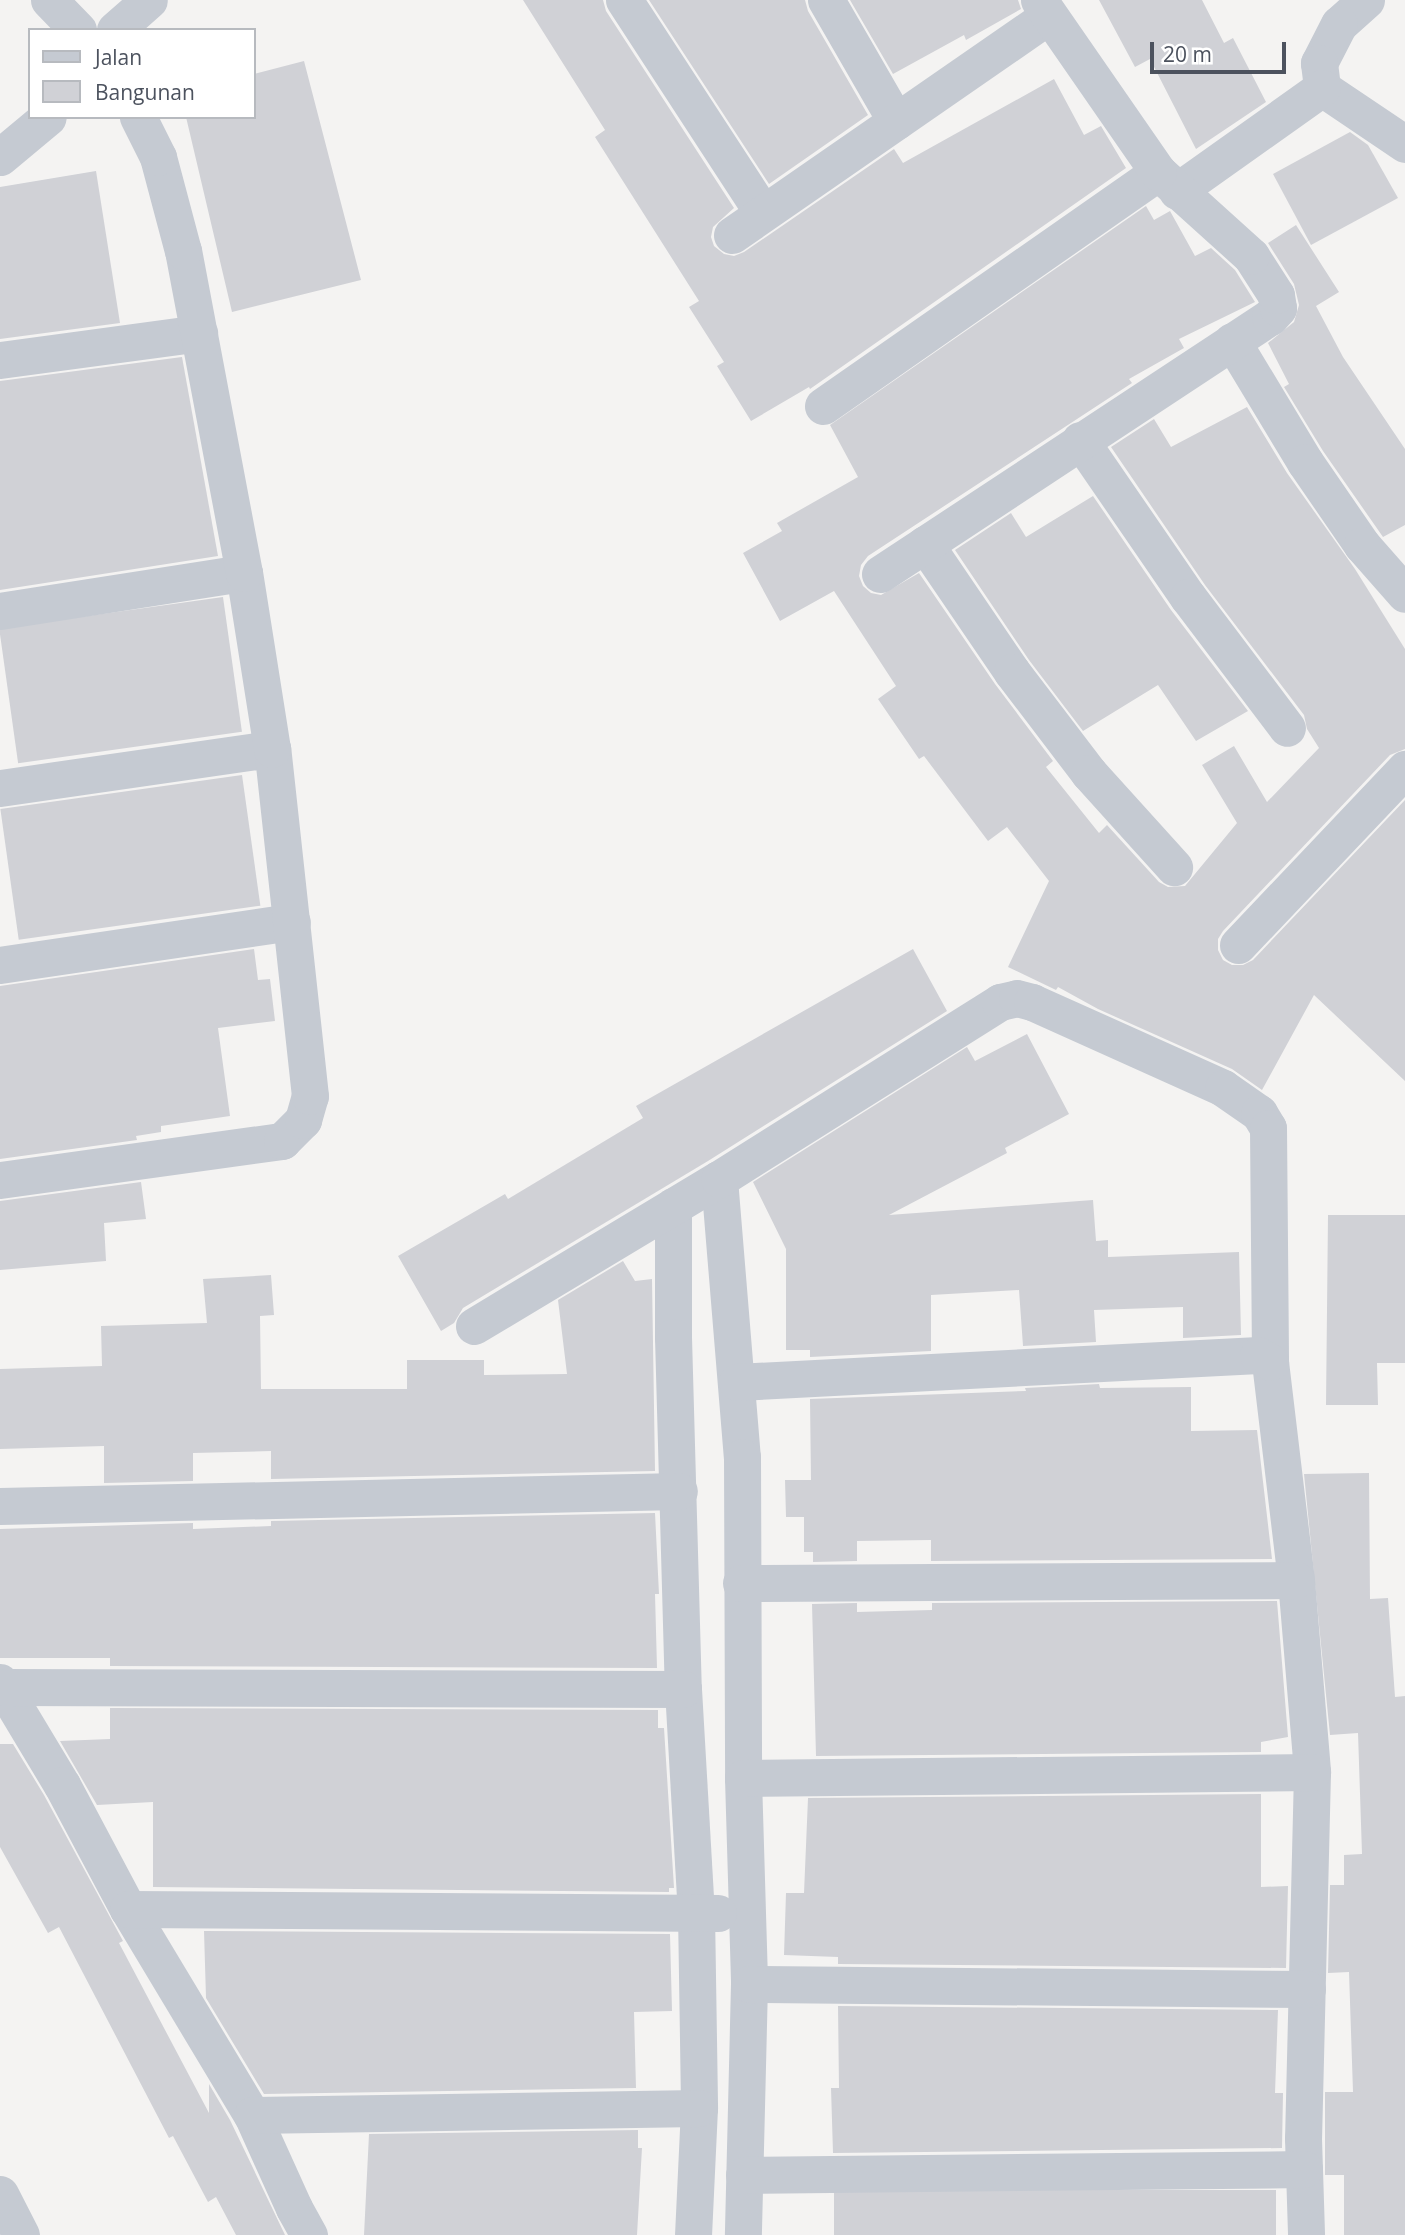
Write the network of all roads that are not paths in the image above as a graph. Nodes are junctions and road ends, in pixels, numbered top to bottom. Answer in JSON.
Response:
{"nodes":[{"id":1,"x":49,"y":0,"type":"edge"},
{"id":2,"x":149,"y":0,"type":"edge"},
{"id":3,"x":624,"y":0,"type":"edge"},
{"id":4,"x":826,"y":0,"type":"edge"},
{"id":5,"x":1366,"y":0,"type":"edge"},
{"id":6,"x":1043,"y":8,"type":"edge"},
{"id":7,"x":76,"y":28,"type":"edge"},
{"id":8,"x":117,"y":28,"type":"edge"},
{"id":9,"x":1322,"y":88,"type":"junction"},
{"id":10,"x":46,"y":119,"type":"edge"},
{"id":11,"x":139,"y":119,"type":"edge"},
{"id":12,"x":896,"y":121,"type":"junction"},
{"id":13,"x":1405,"y":144,"type":"edge"},
{"id":14,"x":0,"y":157,"type":"edge"},
{"id":15,"x":1168,"y":181,"type":"junction"},
{"id":16,"x":763,"y":213,"type":"junction"},
{"id":17,"x":732,"y":235,"type":"dead end"},
{"id":18,"x":199,"y":333,"type":"junction"},
{"id":19,"x":1233,"y":341,"type":"junction"},
{"id":20,"x":0,"y":360,"type":"edge"},
{"id":21,"x":823,"y":406,"type":"dead end"},
{"id":22,"x":1080,"y":440,"type":"junction"},
{"id":23,"x":925,"y":544,"type":"junction"},
{"id":24,"x":244,"y":573,"type":"junction"},
{"id":25,"x":880,"y":574,"type":"dead end"},
{"id":26,"x":1405,"y":594,"type":"edge"},
{"id":27,"x":0,"y":611,"type":"edge"},
{"id":28,"x":1287,"y":728,"type":"dead end"},
{"id":29,"x":272,"y":749,"type":"junction"},
{"id":30,"x":1405,"y":769,"type":"edge"},
{"id":31,"x":0,"y":788,"type":"edge"},
{"id":32,"x":1174,"y":867,"type":"dead end"},
{"id":33,"x":292,"y":922,"type":"junction"},
{"id":34,"x":1238,"y":945,"type":"dead end"},
{"id":35,"x":0,"y":965,"type":"edge"},
{"id":36,"x":719,"y":1179,"type":"junction"},
{"id":37,"x":0,"y":1180,"type":"edge"},
{"id":38,"x":673,"y":1206,"type":"junction"},
{"id":39,"x":474,"y":1326,"type":"dead end"},
{"id":40,"x":1270,"y":1363,"type":"junction"},
{"id":41,"x":737,"y":1382,"type":"junction"},
{"id":42,"x":679,"y":1490,"type":"junction"},
{"id":43,"x":0,"y":1506,"type":"edge"},
{"id":44,"x":1296,"y":1580,"type":"junction"},
{"id":45,"x":741,"y":1583,"type":"junction"},
{"id":46,"x":2,"y":1684,"type":"edge"},
{"id":47,"x":683,"y":1689,"type":"junction"},
{"id":48,"x":1312,"y":1772,"type":"junction"},
{"id":49,"x":743,"y":1778,"type":"junction"},
{"id":50,"x":128,"y":1909,"type":"junction"},
{"id":51,"x":696,"y":1912,"type":"junction"},
{"id":52,"x":747,"y":1913,"type":"junction"},
{"id":53,"x":749,"y":1984,"type":"junction"},
{"id":54,"x":1307,"y":1989,"type":"junction"},
{"id":55,"x":699,"y":2108,"type":"junction"},
{"id":56,"x":252,"y":2115,"type":"junction"},
{"id":57,"x":1304,"y":2169,"type":"junction"},
{"id":58,"x":744,"y":2175,"type":"junction"},
{"id":59,"x":0,"y":2194,"type":"edge"},
{"id":60,"x":21,"y":2235,"type":"edge"},
{"id":61,"x":309,"y":2235,"type":"edge"},
{"id":62,"x":693,"y":2235,"type":"edge"},
{"id":63,"x":743,"y":2235,"type":"edge"},
{"id":64,"x":1306,"y":2235,"type":"edge"}],
"edges":[{"from":1,"to":7,"type":"street"},
{"from":2,"to":8,"type":"street"},
{"from":3,"to":16,"type":"street"},
{"from":4,"to":12,"type":"street"},
{"from":5,"to":9,"type":"street"},
{"from":6,"to":12,"type":"street"},
{"from":6,"to":15,"type":"street"},
{"from":9,"to":13,"type":"street"},
{"from":9,"to":15,"type":"street"},
{"from":10,"to":14,"type":"street"},
{"from":11,"to":18,"type":"street"},
{"from":12,"to":16,"type":"street"},
{"from":15,"to":19,"type":"street"},
{"from":15,"to":21,"type":"street"},
{"from":16,"to":17,"type":"street"},
{"from":18,"to":20,"type":"street"},
{"from":18,"to":24,"type":"street"},
{"from":19,"to":22,"type":"street"},
{"from":19,"to":26,"type":"street"},
{"from":22,"to":23,"type":"street"},
{"from":22,"to":28,"type":"street"},
{"from":23,"to":25,"type":"street"},
{"from":23,"to":32,"type":"street"},
{"from":24,"to":27,"type":"street"},
{"from":24,"to":29,"type":"street"},
{"from":29,"to":31,"type":"street"},
{"from":29,"to":33,"type":"street"},
{"from":30,"to":34,"type":"street"},
{"from":33,"to":35,"type":"street"},
{"from":33,"to":37,"type":"street"},
{"from":36,"to":38,"type":"street"},
{"from":36,"to":40,"type":"street"},
{"from":36,"to":41,"type":"street"},
{"from":38,"to":39,"type":"street"},
{"from":38,"to":42,"type":"street"},
{"from":40,"to":41,"type":"street"},
{"from":40,"to":44,"type":"street"},
{"from":41,"to":45,"type":"street"},
{"from":42,"to":43,"type":"street"},
{"from":42,"to":47,"type":"street"},
{"from":44,"to":45,"type":"street"},
{"from":44,"to":48,"type":"street"},
{"from":45,"to":49,"type":"street"},
{"from":46,"to":47,"type":"street"},
{"from":46,"to":50,"type":"street"},
{"from":47,"to":51,"type":"street"},
{"from":48,"to":49,"type":"street"},
{"from":48,"to":54,"type":"street"},
{"from":49,"to":52,"type":"street"},
{"from":50,"to":51,"type":"street"},
{"from":50,"to":56,"type":"street"},
{"from":51,"to":52,"type":"street"},
{"from":51,"to":55,"type":"street"},
{"from":52,"to":53,"type":"street"},
{"from":53,"to":54,"type":"street"},
{"from":53,"to":58,"type":"street"},
{"from":54,"to":57,"type":"street"},
{"from":55,"to":56,"type":"street"},
{"from":55,"to":62,"type":"street"},
{"from":56,"to":61,"type":"street"},
{"from":57,"to":58,"type":"street"},
{"from":57,"to":64,"type":"street"},
{"from":58,"to":63,"type":"street"},
{"from":59,"to":60,"type":"street"}]}
